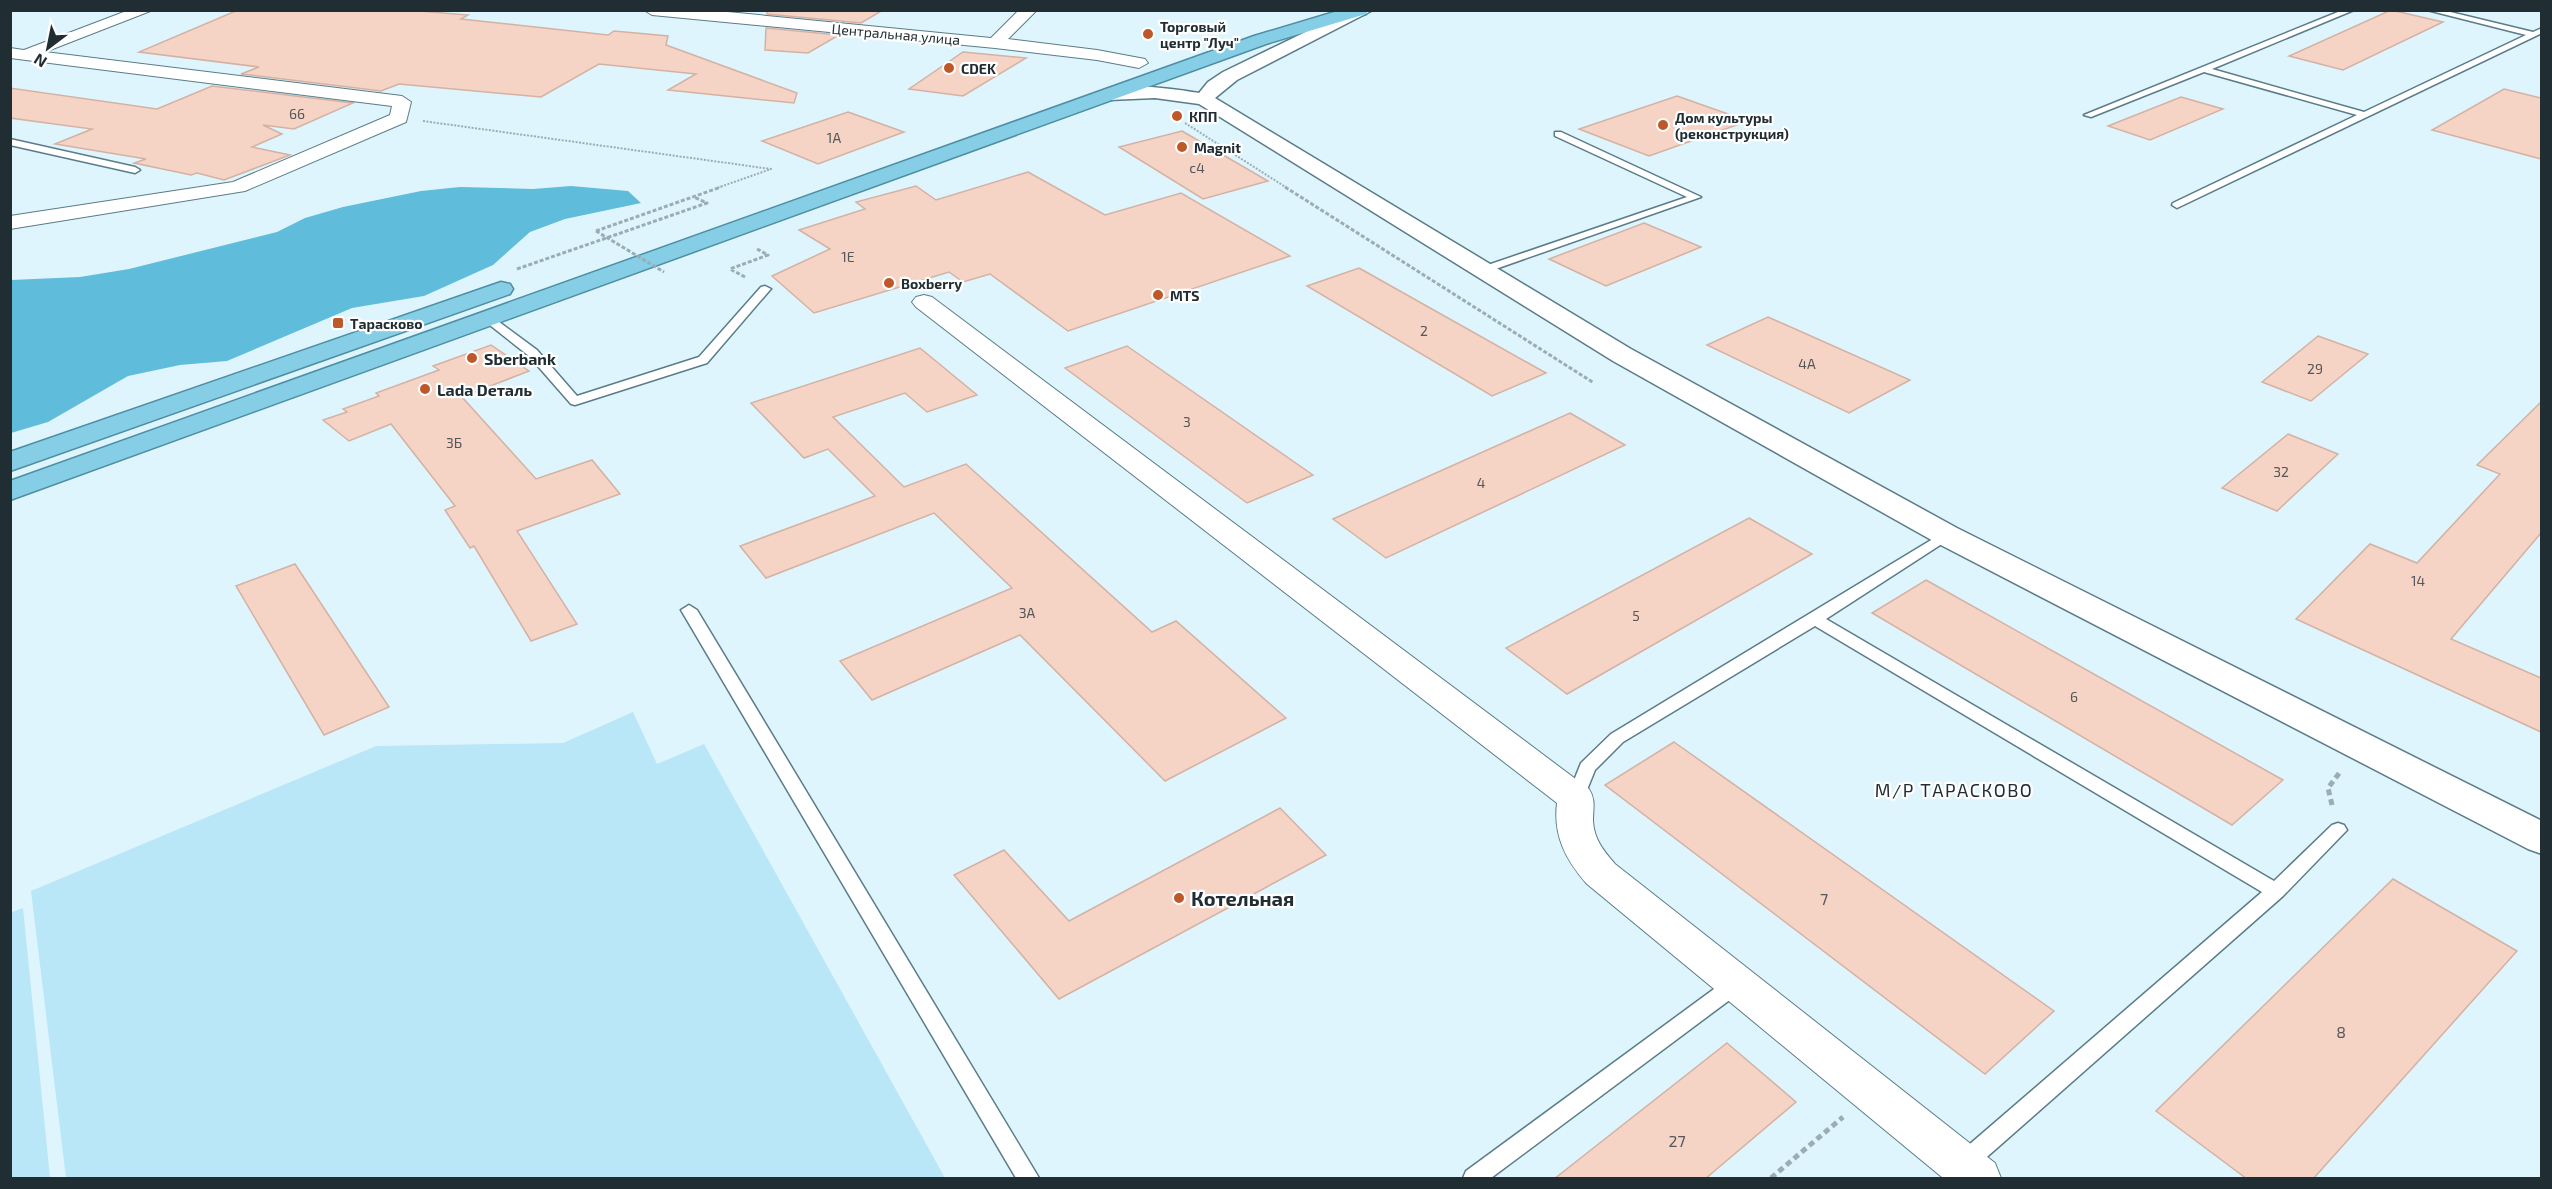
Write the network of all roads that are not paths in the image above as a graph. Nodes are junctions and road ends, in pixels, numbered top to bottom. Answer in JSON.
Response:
{"nodes":[{"id":1,"x":145,"y":10,"type":"edge"},
{"id":2,"x":652,"y":10,"type":"edge"},
{"id":3,"x":791,"y":10,"type":"edge"},
{"id":4,"x":1029,"y":10,"type":"edge"},
{"id":5,"x":1304,"y":10,"type":"edge"},
{"id":6,"x":1362,"y":10,"type":"edge"},
{"id":7,"x":2331,"y":10,"type":"edge"},
{"id":8,"x":2430,"y":10,"type":"edge"},
{"id":9,"x":2347,"y":12,"type":"edge"},
{"id":10,"x":772,"y":22,"type":"junction"},
{"id":11,"x":2537,"y":32,"type":"edge"},
{"id":12,"x":1219,"y":36,"type":"dead end"},
{"id":13,"x":995,"y":43,"type":"junction"},
{"id":14,"x":18,"y":60,"type":"edge"},
{"id":15,"x":1149,"y":60,"type":"joint"},
{"id":16,"x":2204,"y":69,"type":"junction"},
{"id":17,"x":1109,"y":94,"type":"junction"},
{"id":18,"x":1204,"y":99,"type":"junction"},
{"id":19,"x":2088,"y":115,"type":"dead end"},
{"id":20,"x":2365,"y":115,"type":"junction"},
{"id":21,"x":1558,"y":134,"type":"dead end"},
{"id":22,"x":10,"y":142,"type":"edge"},
{"id":23,"x":135,"y":170,"type":"dead end"},
{"id":24,"x":823,"y":175,"type":"dead end"},
{"id":25,"x":2177,"y":205,"type":"dead end"},
{"id":26,"x":10,"y":223,"type":"edge"},
{"id":27,"x":1483,"y":270,"type":"junction"},
{"id":28,"x":518,"y":283,"type":"dead end"},
{"id":29,"x":765,"y":289,"type":"road end"},
{"id":30,"x":924,"y":302,"type":"dead end"},
{"id":31,"x":487,"y":318,"type":"junction"},
{"id":32,"x":10,"y":462,"type":"edge"},
{"id":33,"x":10,"y":491,"type":"edge"},
{"id":34,"x":1946,"y":535,"type":"junction"},
{"id":35,"x":690,"y":610,"type":"dead end"},
{"id":36,"x":1815,"y":619,"type":"junction"},
{"id":37,"x":1575,"y":798,"type":"junction"},
{"id":38,"x":2338,"y":830,"type":"dead end"},
{"id":39,"x":2541,"y":839,"type":"edge"},
{"id":40,"x":2276,"y":891,"type":"junction"},
{"id":41,"x":1736,"y":984,"type":"junction"},
{"id":42,"x":1970,"y":1172,"type":"edge"},
{"id":43,"x":1028,"y":1179,"type":"edge"},
{"id":44,"x":1474,"y":1179,"type":"edge"}],
"edges":[{"from":1,"to":14,"type":"street"},
{"from":2,"to":10,"type":"street","name":"Центральная улица"},
{"from":3,"to":10,"type":"street"},
{"from":4,"to":13,"type":"street"},
{"from":5,"to":12,"type":"highway"},
{"from":6,"to":17,"type":"highway"},
{"from":6,"to":18,"type":"street"},
{"from":7,"to":9,"type":"lane"},
{"from":8,"to":11,"type":"lane"},
{"from":9,"to":16,"type":"lane"},
{"from":10,"to":13,"type":"street","name":"Центральная улица"},
{"from":11,"to":20,"type":"lane"},
{"from":13,"to":15,"type":"street","name":"Центральная улица"},
{"from":14,"to":26,"type":"street"},
{"from":15,"to":24,"type":"highway"},
{"from":16,"to":19,"type":"lane"},
{"from":16,"to":20,"type":"lane"},
{"from":17,"to":18,"type":"street"},
{"from":17,"to":31,"type":"highway"},
{"from":18,"to":27,"type":"street"},
{"from":20,"to":25,"type":"lane"},
{"from":21,"to":27,"type":"lane"},
{"from":22,"to":23,"type":"lane"},
{"from":27,"to":34,"type":"street"},
{"from":28,"to":32,"type":"highway"},
{"from":29,"to":31,"type":"lane"},
{"from":30,"to":37,"type":"street"},
{"from":31,"to":33,"type":"highway"},
{"from":34,"to":36,"type":"lane"},
{"from":34,"to":39,"type":"street"},
{"from":35,"to":43,"type":"lane"},
{"from":36,"to":37,"type":"lane"},
{"from":36,"to":40,"type":"lane"},
{"from":37,"to":41,"type":"street"},
{"from":38,"to":40,"type":"lane"},
{"from":40,"to":42,"type":"lane"},
{"from":41,"to":42,"type":"street"},
{"from":41,"to":44,"type":"lane"}]}
